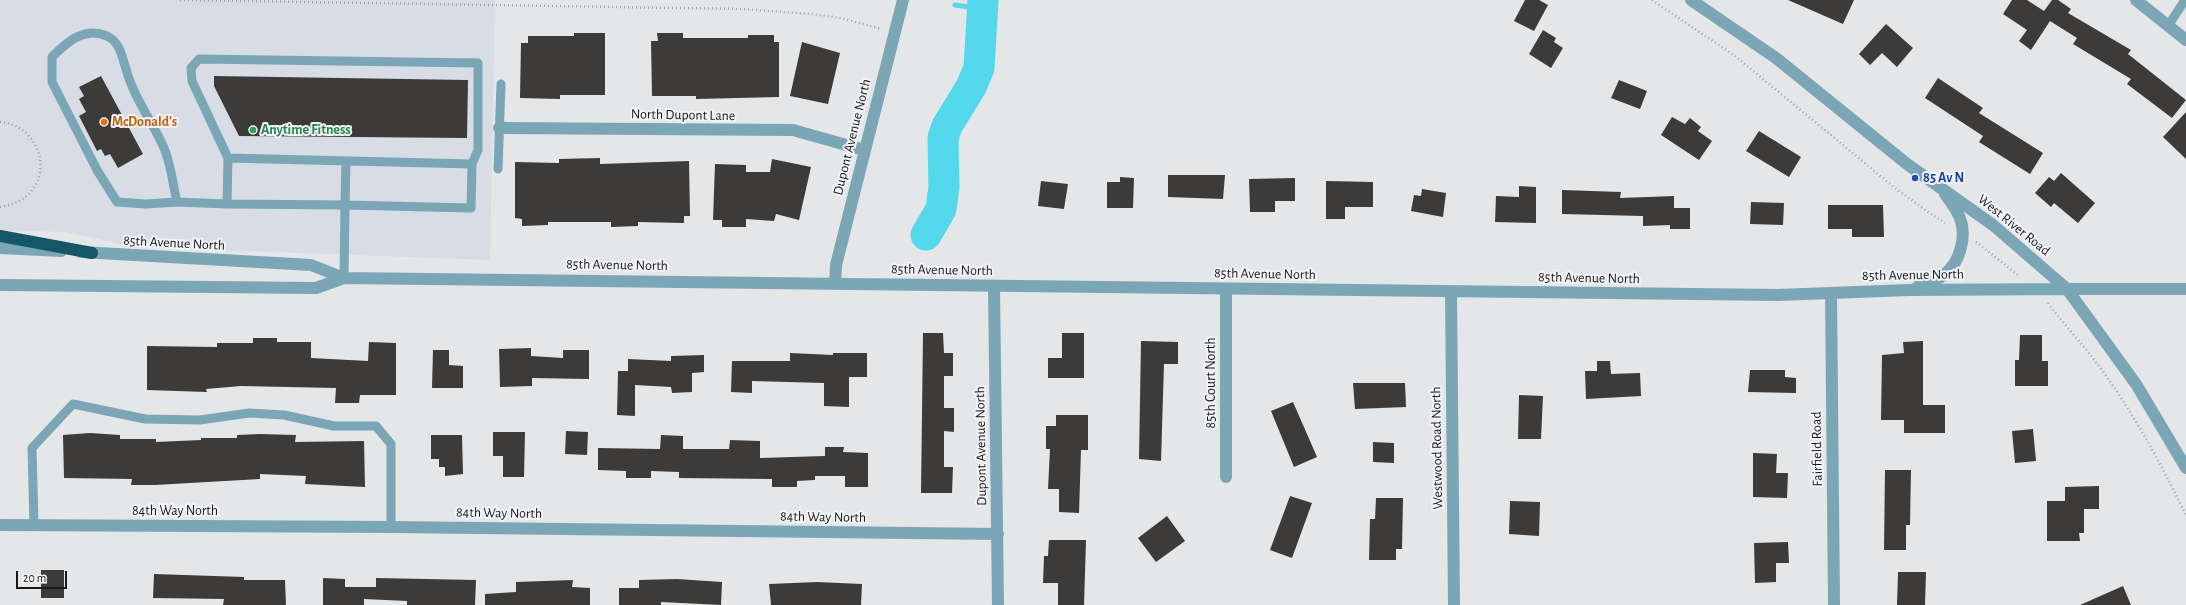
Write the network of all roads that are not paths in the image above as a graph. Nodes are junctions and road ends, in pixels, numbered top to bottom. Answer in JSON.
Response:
{"nodes":[{"id":1,"x":903,"y":0,"type":"edge"},
{"id":2,"x":1691,"y":0,"type":"edge"},
{"id":3,"x":2136,"y":0,"type":"edge"},
{"id":4,"x":2185,"y":0,"type":"edge"},
{"id":5,"x":2168,"y":26,"type":"junction"},
{"id":6,"x":2186,"y":40,"type":"edge"},
{"id":7,"x":501,"y":84,"type":"dead end"},
{"id":8,"x":499,"y":128,"type":"junction"},
{"id":9,"x":864,"y":150,"type":"junction"},
{"id":10,"x":228,"y":158,"type":"junction"},
{"id":11,"x":346,"y":161,"type":"junction"},
{"id":12,"x":472,"y":164,"type":"junction"},
{"id":13,"x":498,"y":169,"type":"dead end"},
{"id":14,"x":1941,"y":189,"type":"junction"},
{"id":15,"x":176,"y":202,"type":"junction"},
{"id":16,"x":227,"y":204,"type":"junction"},
{"id":17,"x":345,"y":205,"type":"junction"},
{"id":18,"x":0,"y":236,"type":"edge"},
{"id":19,"x":0,"y":248,"type":"edge"},
{"id":20,"x":92,"y":253,"type":"junction"},
{"id":21,"x":344,"y":278,"type":"junction"},
{"id":22,"x":835,"y":282,"type":"junction"},
{"id":23,"x":0,"y":285,"type":"edge"},
{"id":24,"x":994,"y":286,"type":"junction"},
{"id":25,"x":1226,"y":289,"type":"junction"},
{"id":26,"x":2067,"y":289,"type":"junction"},
{"id":27,"x":2186,"y":289,"type":"edge"},
{"id":28,"x":1909,"y":290,"type":"junction"},
{"id":29,"x":1451,"y":292,"type":"junction"},
{"id":30,"x":1831,"y":293,"type":"junction"},
{"id":31,"x":2186,"y":468,"type":"edge"},
{"id":32,"x":1226,"y":477,"type":"dead end"},
{"id":33,"x":0,"y":525,"type":"edge"},
{"id":34,"x":34,"y":525,"type":"junction"},
{"id":35,"x":391,"y":527,"type":"junction"},
{"id":36,"x":998,"y":534,"type":"junction"},
{"id":37,"x":998,"y":605,"type":"edge"},
{"id":38,"x":1454,"y":605,"type":"edge"},
{"id":39,"x":1834,"y":605,"type":"edge"}],
"edges":[{"from":1,"to":9,"type":"street","name":"Dupont Avenue North"},
{"from":2,"to":14,"type":"street","name":"West River Road"},
{"from":3,"to":5,"type":"street"},
{"from":4,"to":5,"type":"lane"},
{"from":5,"to":6,"type":"street"},
{"from":7,"to":8,"type":"lane"},
{"from":8,"to":9,"type":"street","name":"North Dupont Lane"},
{"from":8,"to":13,"type":"lane"},
{"from":9,"to":22,"type":"street","name":"Dupont Avenue North"},
{"from":10,"to":11,"type":"lane"},
{"from":10,"to":12,"type":"lane"},
{"from":10,"to":16,"type":"lane"},
{"from":11,"to":12,"type":"lane"},
{"from":11,"to":17,"type":"lane"},
{"from":12,"to":17,"type":"lane"},
{"from":14,"to":26,"type":"street","name":"West River Road"},
{"from":14,"to":28,"type":"street"},
{"from":15,"to":15,"type":"lane"},
{"from":15,"to":16,"type":"lane"},
{"from":16,"to":17,"type":"lane"},
{"from":17,"to":21,"type":"lane"},
{"from":18,"to":20,"type":"highway"},
{"from":19,"to":20,"type":"street","name":"85th Avenue North"},
{"from":20,"to":21,"type":"street","name":"85th Avenue North"},
{"from":21,"to":22,"type":"street","name":"85th Avenue North"},
{"from":21,"to":23,"type":"street","name":"85th Avenue North"},
{"from":22,"to":24,"type":"street","name":"85th Avenue North"},
{"from":24,"to":25,"type":"street","name":"85th Avenue North"},
{"from":24,"to":36,"type":"street","name":"Dupont Avenue North"},
{"from":25,"to":29,"type":"street","name":"85th Avenue North"},
{"from":25,"to":32,"type":"street","name":"85th Court North"},
{"from":26,"to":27,"type":"street","name":"85th Avenue North"},
{"from":26,"to":28,"type":"street","name":"85th Avenue North"},
{"from":26,"to":31,"type":"street","name":"West River Road"},
{"from":28,"to":30,"type":"street","name":"85th Avenue North"},
{"from":29,"to":30,"type":"street","name":"85th Avenue North"},
{"from":29,"to":38,"type":"street","name":"Westwood Road North"},
{"from":30,"to":39,"type":"street","name":"Fairfield Road"},
{"from":33,"to":34,"type":"street","name":"84th Way North"},
{"from":34,"to":35,"type":"street","name":"84th Way North"},
{"from":34,"to":35,"type":"lane"},
{"from":35,"to":36,"type":"street","name":"84th Way North"},
{"from":36,"to":37,"type":"street","name":"Dupont Avenue North"}]}
